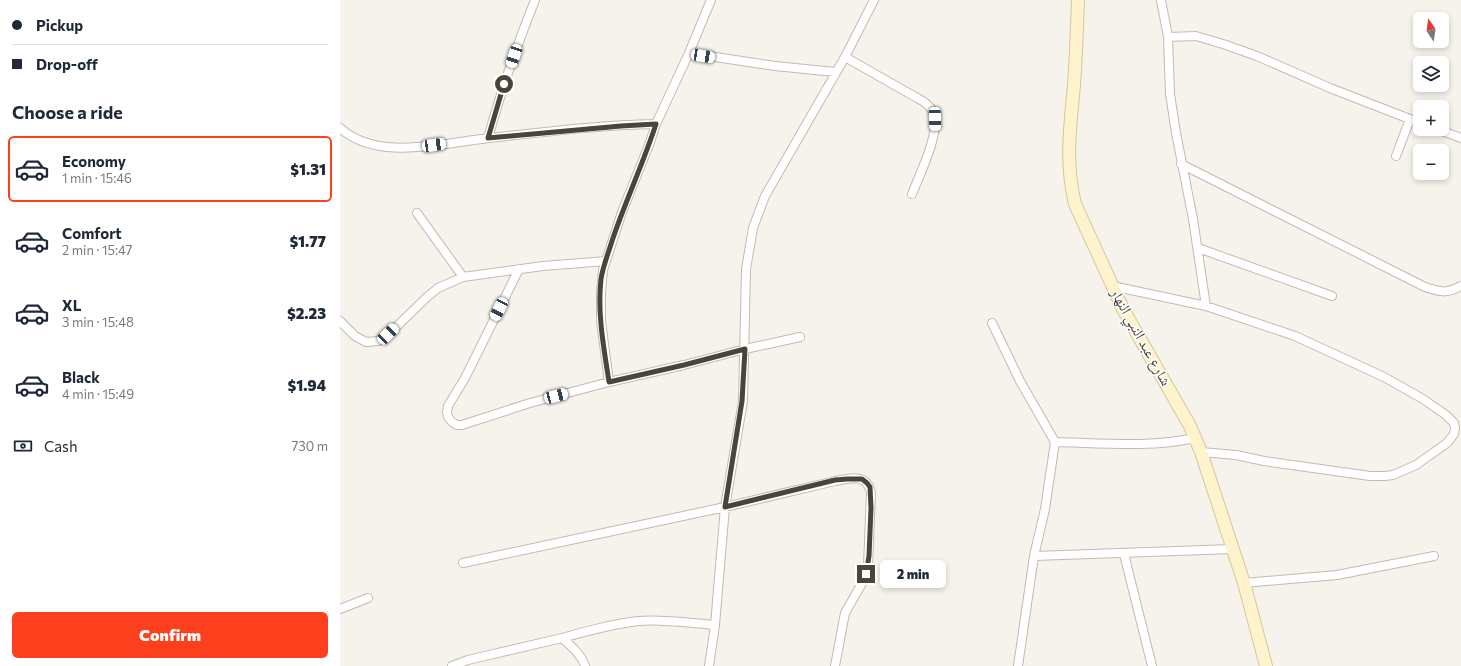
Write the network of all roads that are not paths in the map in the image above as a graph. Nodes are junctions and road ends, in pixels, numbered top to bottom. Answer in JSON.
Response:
{"nodes":[{"id":1,"x":535,"y":0,"type":"edge"},
{"id":2,"x":711,"y":0,"type":"edge"},
{"id":3,"x":874,"y":0,"type":"edge"},
{"id":4,"x":1078,"y":0,"type":"edge"},
{"id":5,"x":1161,"y":0,"type":"edge"},
{"id":6,"x":1168,"y":37,"type":"junction"},
{"id":7,"x":689,"y":53,"type":"junction"},
{"id":8,"x":845,"y":57,"type":"junction"},
{"id":9,"x":835,"y":72,"type":"junction"},
{"id":10,"x":1410,"y":119,"type":"junction"},
{"id":11,"x":1413,"y":120,"type":"edge"},
{"id":12,"x":656,"y":124,"type":"junction"},
{"id":13,"x":340,"y":128,"type":"edge"},
{"id":14,"x":1449,"y":134,"type":"edge"},
{"id":15,"x":488,"y":138,"type":"junction"},
{"id":16,"x":1461,"y":138,"type":"edge"},
{"id":17,"x":1396,"y":156,"type":"dead end"},
{"id":18,"x":1181,"y":164,"type":"junction"},
{"id":19,"x":912,"y":194,"type":"dead end"},
{"id":20,"x":417,"y":213,"type":"dead end"},
{"id":21,"x":1198,"y":248,"type":"junction"},
{"id":22,"x":606,"y":261,"type":"junction"},
{"id":23,"x":519,"y":269,"type":"junction"},
{"id":24,"x":463,"y":277,"type":"junction"},
{"id":25,"x":1112,"y":286,"type":"junction"},
{"id":26,"x":1461,"y":286,"type":"edge"},
{"id":27,"x":1332,"y":296,"type":"dead end"},
{"id":28,"x":1206,"y":306,"type":"junction"},
{"id":29,"x":340,"y":321,"type":"edge"},
{"id":30,"x":992,"y":323,"type":"dead end"},
{"id":31,"x":800,"y":337,"type":"dead end"},
{"id":32,"x":745,"y":349,"type":"junction"},
{"id":33,"x":609,"y":382,"type":"junction"},
{"id":34,"x":1195,"y":438,"type":"junction"},
{"id":35,"x":1055,"y":442,"type":"junction"},
{"id":36,"x":1201,"y":452,"type":"junction"},
{"id":37,"x":725,"y":507,"type":"junction"},
{"id":38,"x":1233,"y":549,"type":"junction"},
{"id":39,"x":1124,"y":554,"type":"junction"},
{"id":40,"x":1034,"y":556,"type":"junction"},
{"id":41,"x":1434,"y":556,"type":"dead end"},
{"id":42,"x":463,"y":563,"type":"dead end"},
{"id":43,"x":1244,"y":583,"type":"junction"},
{"id":44,"x":368,"y":598,"type":"dead end"},
{"id":45,"x":340,"y":609,"type":"edge"},
{"id":46,"x":715,"y":625,"type":"junction"},
{"id":47,"x":562,"y":638,"type":"junction"},
{"id":48,"x":452,"y":666,"type":"edge"},
{"id":49,"x":585,"y":666,"type":"edge"},
{"id":50,"x":709,"y":666,"type":"edge"},
{"id":51,"x":835,"y":666,"type":"edge"},
{"id":52,"x":1018,"y":666,"type":"edge"},
{"id":53,"x":1152,"y":666,"type":"edge"},
{"id":54,"x":1266,"y":666,"type":"edge"}],
"edges":[{"from":1,"to":15,"type":"street"},
{"from":2,"to":7,"type":"street"},
{"from":3,"to":8,"type":"street"},
{"from":4,"to":25,"type":"street","name":"شارع عبد النبي النهار"},
{"from":5,"to":6,"type":"street"},
{"from":6,"to":10,"type":"street"},
{"from":6,"to":18,"type":"street"},
{"from":7,"to":9,"type":"street"},
{"from":7,"to":12,"type":"street"},
{"from":8,"to":9,"type":"street"},
{"from":8,"to":19,"type":"street"},
{"from":9,"to":32,"type":"street"},
{"from":10,"to":11,"type":"street"},
{"from":10,"to":17,"type":"street"},
{"from":12,"to":15,"type":"street"},
{"from":12,"to":22,"type":"street"},
{"from":13,"to":15,"type":"street"},
{"from":14,"to":16,"type":"street"},
{"from":18,"to":21,"type":"street"},
{"from":18,"to":26,"type":"street"},
{"from":20,"to":24,"type":"street"},
{"from":21,"to":27,"type":"street"},
{"from":21,"to":28,"type":"street"},
{"from":22,"to":23,"type":"street"},
{"from":22,"to":33,"type":"street"},
{"from":23,"to":24,"type":"street"},
{"from":23,"to":33,"type":"street"},
{"from":24,"to":29,"type":"street"},
{"from":25,"to":28,"type":"street"},
{"from":25,"to":34,"type":"street","name":"شارع عبد النبي النهار"},
{"from":28,"to":36,"type":"street"},
{"from":30,"to":35,"type":"street"},
{"from":31,"to":32,"type":"street"},
{"from":32,"to":33,"type":"street"},
{"from":32,"to":37,"type":"street"},
{"from":34,"to":35,"type":"street"},
{"from":34,"to":36,"type":"street","name":"شارع عبد النبي النهار"},
{"from":35,"to":40,"type":"street"},
{"from":36,"to":38,"type":"street","name":"شارع عبد النبي النهار"},
{"from":37,"to":42,"type":"street"},
{"from":37,"to":46,"type":"street"},
{"from":37,"to":51,"type":"street"},
{"from":38,"to":39,"type":"street"},
{"from":38,"to":43,"type":"street","name":"شارع عبد النبي النهار"},
{"from":39,"to":40,"type":"street"},
{"from":39,"to":53,"type":"street"},
{"from":40,"to":52,"type":"street"},
{"from":41,"to":43,"type":"street"},
{"from":43,"to":54,"type":"street","name":"شارع عبد النبي النهار"},
{"from":44,"to":45,"type":"street"},
{"from":46,"to":47,"type":"street"},
{"from":46,"to":50,"type":"street"},
{"from":47,"to":48,"type":"street"},
{"from":47,"to":49,"type":"street"}]}
